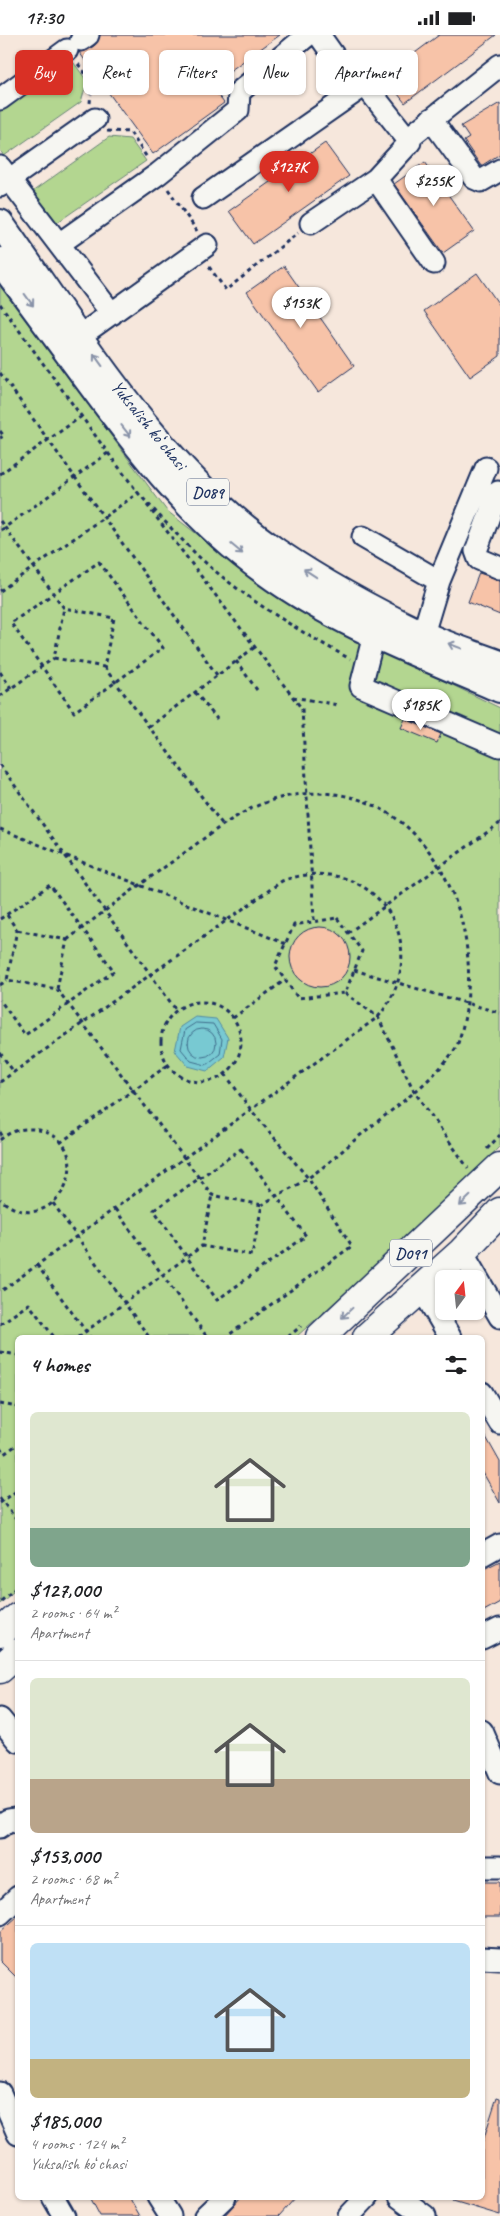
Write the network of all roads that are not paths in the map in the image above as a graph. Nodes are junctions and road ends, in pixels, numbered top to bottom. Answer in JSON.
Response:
{"nodes":[{"id":1,"x":308,"y":35,"type":"edge"},
{"id":2,"x":319,"y":35,"type":"edge"},
{"id":3,"x":78,"y":42,"type":"edge"},
{"id":4,"x":330,"y":50,"type":"edge"},
{"id":5,"x":500,"y":65,"type":"edge"},
{"id":6,"x":351,"y":95,"type":"edge"},
{"id":7,"x":373,"y":95,"type":"edge"},
{"id":8,"x":0,"y":99,"type":"edge"},
{"id":9,"x":95,"y":119,"type":"road end"},
{"id":10,"x":431,"y":119,"type":"junction"},
{"id":11,"x":406,"y":139,"type":"junction"},
{"id":12,"x":500,"y":170,"type":"edge"},
{"id":13,"x":3,"y":177,"type":"edge"},
{"id":14,"x":376,"y":179,"type":"junction"},
{"id":15,"x":203,"y":198,"type":"dead end"},
{"id":16,"x":0,"y":223,"type":"edge"},
{"id":17,"x":311,"y":223,"type":"road end"},
{"id":18,"x":59,"y":244,"type":"junction"},
{"id":19,"x":203,"y":248,"type":"road end"},
{"id":20,"x":0,"y":261,"type":"edge"},
{"id":21,"x":434,"y":263,"type":"dead end"},
{"id":22,"x":112,"y":314,"type":"junction"},
{"id":23,"x":80,"y":335,"type":"junction"},
{"id":24,"x":486,"y":468,"type":"dead end"},
{"id":25,"x":498,"y":492,"type":"dead end"},
{"id":26,"x":363,"y":537,"type":"dead end"},
{"id":27,"x":500,"y":568,"type":"edge"},
{"id":28,"x":439,"y":581,"type":"junction"},
{"id":29,"x":424,"y":634,"type":"junction"},
{"id":30,"x":374,"y":635,"type":"junction"},
{"id":31,"x":500,"y":664,"type":"edge"},
{"id":32,"x":500,"y":689,"type":"edge"},
{"id":33,"x":500,"y":746,"type":"edge"},
{"id":34,"x":500,"y":1167,"type":"edge"},
{"id":35,"x":500,"y":1212,"type":"edge"},
{"id":36,"x":462,"y":1252,"type":"junction"},
{"id":37,"x":422,"y":1289,"type":"junction"},
{"id":38,"x":500,"y":1317,"type":"edge"},
{"id":39,"x":322,"y":1335,"type":"edge"},
{"id":40,"x":369,"y":1335,"type":"edge"},
{"id":41,"x":449,"y":1335,"type":"edge"},
{"id":42,"x":485,"y":1398,"type":"edge"},
{"id":43,"x":500,"y":1423,"type":"edge"},
{"id":44,"x":500,"y":1545,"type":"edge"},
{"id":45,"x":485,"y":1553,"type":"edge"},
{"id":46,"x":15,"y":1620,"type":"edge"},
{"id":47,"x":500,"y":1629,"type":"edge"},
{"id":48,"x":0,"y":1633,"type":"edge"},
{"id":49,"x":485,"y":1636,"type":"edge"},
{"id":50,"x":0,"y":1719,"type":"edge"},
{"id":51,"x":15,"y":1737,"type":"edge"},
{"id":52,"x":485,"y":1738,"type":"edge"},
{"id":53,"x":500,"y":1773,"type":"edge"},
{"id":54,"x":15,"y":1820,"type":"edge"},
{"id":55,"x":0,"y":1827,"type":"edge"},
{"id":56,"x":485,"y":1867,"type":"edge"},
{"id":57,"x":500,"y":1867,"type":"edge"},
{"id":58,"x":15,"y":1900,"type":"edge"},
{"id":59,"x":0,"y":1914,"type":"edge"},
{"id":60,"x":485,"y":1958,"type":"edge"},
{"id":61,"x":500,"y":1959,"type":"edge"},
{"id":62,"x":15,"y":2086,"type":"edge"},
{"id":63,"x":0,"y":2093,"type":"edge"},
{"id":64,"x":15,"y":2127,"type":"edge"},
{"id":65,"x":55,"y":2200,"type":"edge"},
{"id":66,"x":160,"y":2200,"type":"edge"},
{"id":67,"x":222,"y":2200,"type":"edge"},
{"id":68,"x":365,"y":2200,"type":"edge"},
{"id":69,"x":403,"y":2200,"type":"edge"},
{"id":70,"x":64,"y":2216,"type":"edge"},
{"id":71,"x":170,"y":2216,"type":"edge"},
{"id":72,"x":205,"y":2216,"type":"edge"},
{"id":73,"x":349,"y":2216,"type":"edge"},
{"id":74,"x":426,"y":2216,"type":"edge"}],
"edges":[{"from":1,"to":18,"type":"street"},
{"from":2,"to":4,"type":"street"},
{"from":3,"to":8,"type":"street"},
{"from":5,"to":10,"type":"street"},
{"from":6,"to":15,"type":"street"},
{"from":7,"to":11,"type":"street"},
{"from":9,"to":13,"type":"street"},
{"from":10,"to":11,"type":"street"},
{"from":10,"to":12,"type":"street"},
{"from":11,"to":14,"type":"street"},
{"from":13,"to":18,"type":"street"},
{"from":14,"to":17,"type":"street"},
{"from":14,"to":21,"type":"street"},
{"from":16,"to":23,"type":"main road","name":"Yuksalish koʻchasi","number":"D089"},
{"from":18,"to":22,"type":"street"},
{"from":19,"to":22,"type":"street"},
{"from":20,"to":30,"type":"main road","name":"Yuksalish koʻchasi","number":"D089","one_way":true},
{"from":22,"to":23,"type":"street"},
{"from":29,"to":23,"type":"main road","name":"Yuksalish koʻchasi","number":"D089","one_way":true},
{"from":24,"to":28,"type":"street"},
{"from":25,"to":27,"type":"street"},
{"from":26,"to":28,"type":"street"},
{"from":28,"to":29,"type":"street"},
{"from":31,"to":29,"type":"main road","name":"Yuksalish koʻchasi","number":"D089","one_way":true},
{"from":30,"to":32,"type":"main road","name":"Yuksalish koʻchasi","number":"D089"},
{"from":30,"to":33,"type":"street"},
{"from":34,"to":39,"type":"highway","number":"D091","one_way":true},
{"from":35,"to":36,"type":"highway","number":"D091"},
{"from":36,"to":37,"type":"highway","number":"D091"},
{"from":36,"to":38,"type":"street"},
{"from":37,"to":40,"type":"highway","number":"D091"},
{"from":37,"to":41,"type":"street"},
{"from":42,"to":43,"type":"street"},
{"from":44,"to":45,"type":"street"},
{"from":46,"to":48,"type":"highway"},
{"from":47,"to":49,"type":"street"},
{"from":50,"to":51,"type":"street"},
{"from":52,"to":53,"type":"street"},
{"from":54,"to":55,"type":"street"},
{"from":56,"to":57,"type":"street"},
{"from":58,"to":59,"type":"street"},
{"from":60,"to":61,"type":"street"},
{"from":62,"to":63,"type":"street"},
{"from":63,"to":64,"type":"street"},
{"from":65,"to":70,"type":"street"},
{"from":66,"to":71,"type":"street"},
{"from":67,"to":72,"type":"street"},
{"from":68,"to":73,"type":"street"},
{"from":69,"to":74,"type":"street"}]}
